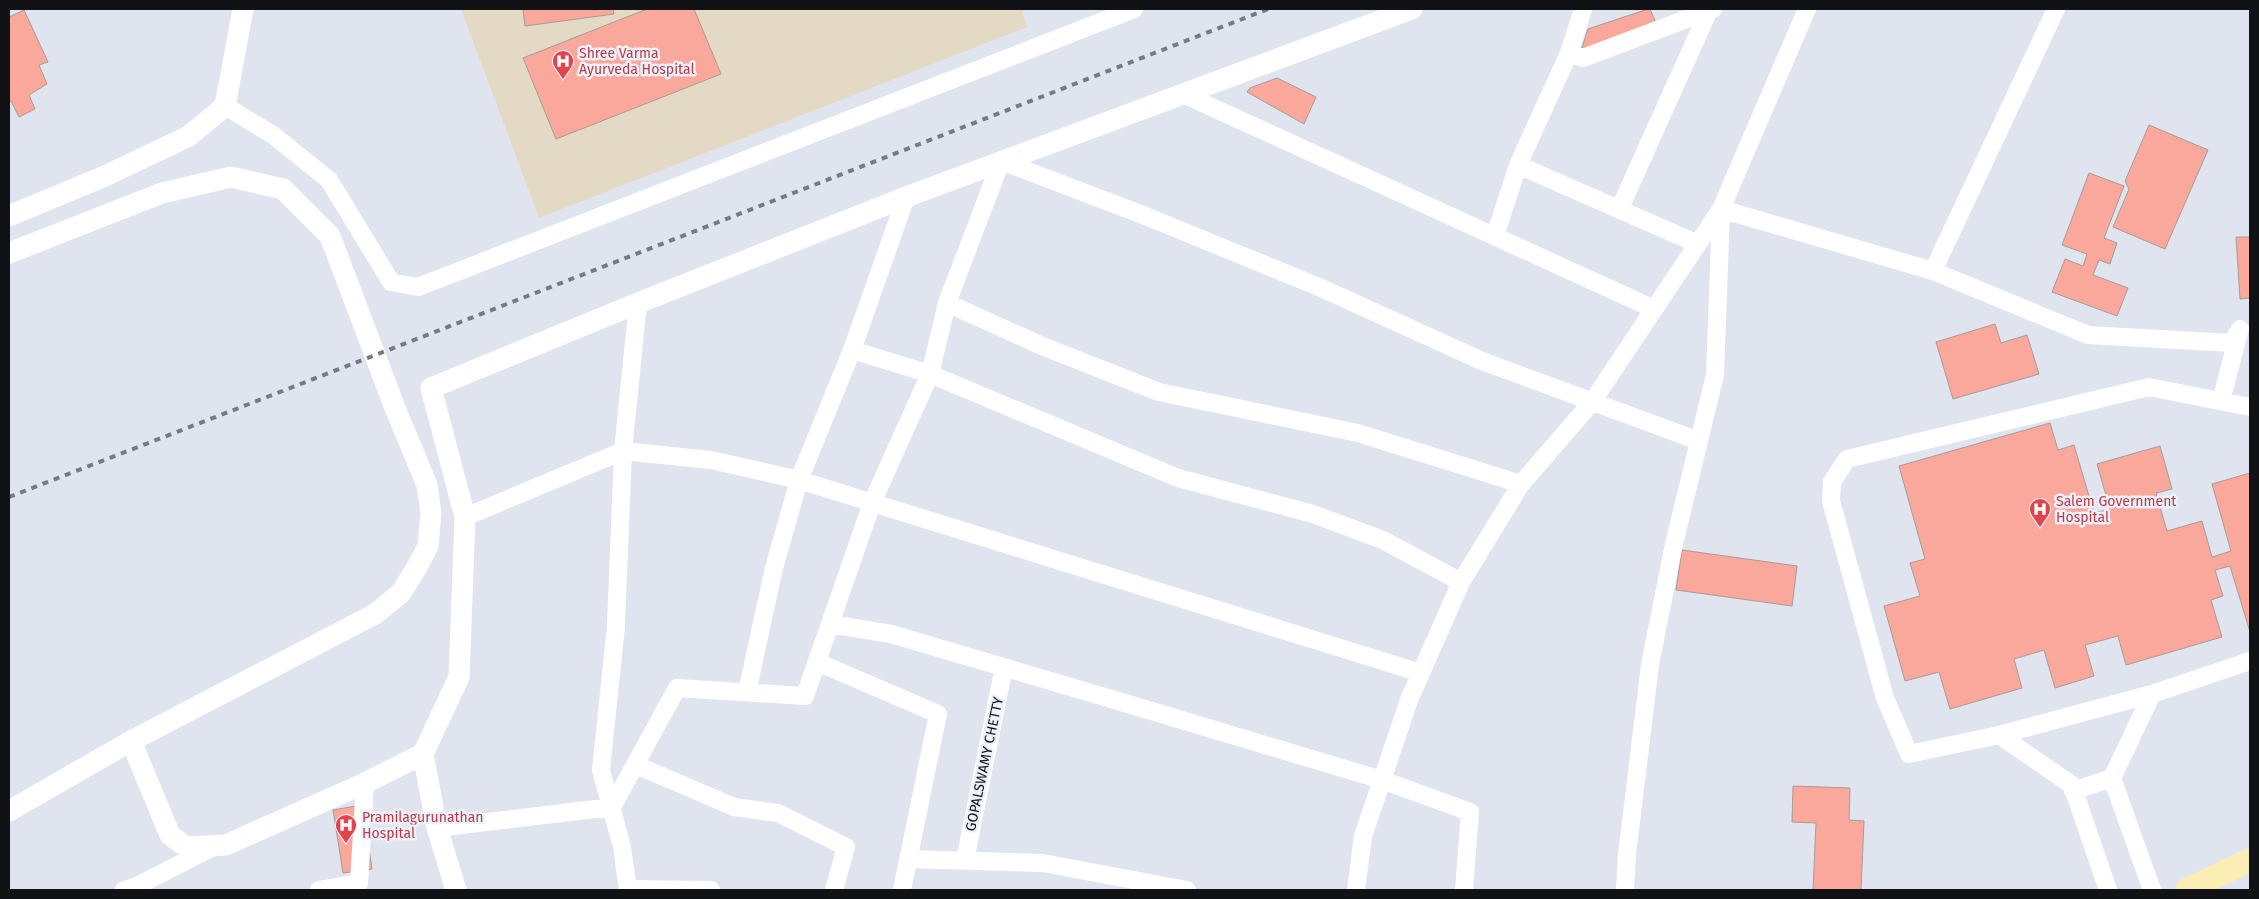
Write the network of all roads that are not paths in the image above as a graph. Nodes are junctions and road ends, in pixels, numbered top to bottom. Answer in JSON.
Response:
{"nodes":[{"id":1,"x":243,"y":9,"type":"edge"},
{"id":2,"x":1134,"y":9,"type":"edge"},
{"id":3,"x":1412,"y":9,"type":"edge"},
{"id":4,"x":1583,"y":9,"type":"edge"},
{"id":5,"x":1711,"y":9,"type":"edge"},
{"id":6,"x":1806,"y":9,"type":"edge"},
{"id":7,"x":2056,"y":9,"type":"edge"},
{"id":8,"x":1569,"y":53,"type":"junction"},
{"id":9,"x":1183,"y":94,"type":"junction"},
{"id":10,"x":225,"y":106,"type":"junction"},
{"id":11,"x":1001,"y":161,"type":"junction"},
{"id":12,"x":1518,"y":165,"type":"junction"},
{"id":13,"x":906,"y":197,"type":"junction"},
{"id":14,"x":1620,"y":208,"type":"junction"},
{"id":15,"x":1722,"y":210,"type":"junction"},
{"id":16,"x":9,"y":216,"type":"edge"},
{"id":17,"x":1495,"y":236,"type":"junction"},
{"id":18,"x":1698,"y":244,"type":"junction"},
{"id":19,"x":9,"y":253,"type":"edge"},
{"id":20,"x":1933,"y":271,"type":"junction"},
{"id":21,"x":638,"y":303,"type":"junction"},
{"id":22,"x":947,"y":303,"type":"junction"},
{"id":23,"x":1654,"y":309,"type":"junction"},
{"id":24,"x":2245,"y":330,"type":"edge"},
{"id":25,"x":852,"y":350,"type":"junction"},
{"id":26,"x":930,"y":374,"type":"junction"},
{"id":27,"x":2221,"y":401,"type":"junction"},
{"id":28,"x":1592,"y":402,"type":"junction"},
{"id":29,"x":2250,"y":406,"type":"edge"},
{"id":30,"x":1698,"y":442,"type":"junction"},
{"id":31,"x":623,"y":451,"type":"junction"},
{"id":32,"x":799,"y":480,"type":"junction"},
{"id":33,"x":1521,"y":484,"type":"junction"},
{"id":34,"x":872,"y":503,"type":"junction"},
{"id":35,"x":465,"y":517,"type":"junction"},
{"id":36,"x":1461,"y":582,"type":"junction"},
{"id":37,"x":830,"y":624,"type":"junction"},
{"id":38,"x":2250,"y":661,"type":"edge"},
{"id":39,"x":817,"y":662,"type":"junction"},
{"id":40,"x":1004,"y":667,"type":"junction"},
{"id":41,"x":1421,"y":674,"type":"junction"},
{"id":42,"x":747,"y":692,"type":"junction"},
{"id":43,"x":2152,"y":694,"type":"junction"},
{"id":44,"x":1999,"y":735,"type":"junction"},
{"id":45,"x":131,"y":741,"type":"junction"},
{"id":46,"x":423,"y":754,"type":"junction"},
{"id":47,"x":636,"y":765,"type":"junction"},
{"id":48,"x":2112,"y":778,"type":"junction"},
{"id":49,"x":1382,"y":780,"type":"junction"},
{"id":50,"x":365,"y":783,"type":"junction"},
{"id":51,"x":2073,"y":791,"type":"junction"},
{"id":52,"x":612,"y":807,"type":"junction"},
{"id":53,"x":9,"y":812,"type":"edge"},
{"id":54,"x":437,"y":828,"type":"junction"},
{"id":55,"x":212,"y":847,"type":"junction"},
{"id":56,"x":908,"y":859,"type":"junction"},
{"id":57,"x":965,"y":860,"type":"junction"},
{"id":58,"x":2250,"y":860,"type":"edge"},
{"id":59,"x":124,"y":890,"type":"edge"},
{"id":60,"x":320,"y":890,"type":"edge"},
{"id":61,"x":456,"y":890,"type":"edge"},
{"id":62,"x":628,"y":890,"type":"edge"},
{"id":63,"x":710,"y":890,"type":"edge"},
{"id":64,"x":834,"y":890,"type":"edge"},
{"id":65,"x":902,"y":890,"type":"edge"},
{"id":66,"x":1187,"y":890,"type":"edge"},
{"id":67,"x":1356,"y":890,"type":"edge"},
{"id":68,"x":1464,"y":890,"type":"edge"},
{"id":69,"x":1625,"y":890,"type":"edge"},
{"id":70,"x":2108,"y":890,"type":"edge"},
{"id":71,"x":2152,"y":890,"type":"edge"},
{"id":72,"x":2187,"y":890,"type":"edge"}],
"edges":[{"from":1,"to":10,"type":"street"},
{"from":2,"to":10,"type":"street"},
{"from":3,"to":9,"type":"street"},
{"from":4,"to":8,"type":"street"},
{"from":5,"to":8,"type":"street"},
{"from":5,"to":14,"type":"street"},
{"from":6,"to":15,"type":"street"},
{"from":7,"to":20,"type":"street"},
{"from":8,"to":12,"type":"street"},
{"from":9,"to":11,"type":"street"},
{"from":9,"to":17,"type":"street"},
{"from":10,"to":16,"type":"street"},
{"from":11,"to":13,"type":"street"},
{"from":11,"to":22,"type":"street"},
{"from":11,"to":28,"type":"street"},
{"from":12,"to":14,"type":"street"},
{"from":12,"to":17,"type":"street"},
{"from":13,"to":21,"type":"street"},
{"from":13,"to":25,"type":"street"},
{"from":14,"to":18,"type":"street"},
{"from":15,"to":18,"type":"street"},
{"from":15,"to":20,"type":"street"},
{"from":15,"to":30,"type":"street"},
{"from":17,"to":23,"type":"street"},
{"from":18,"to":23,"type":"street"},
{"from":19,"to":45,"type":"street"},
{"from":20,"to":24,"type":"street"},
{"from":21,"to":31,"type":"street"},
{"from":21,"to":35,"type":"street"},
{"from":22,"to":26,"type":"street"},
{"from":22,"to":33,"type":"street"},
{"from":23,"to":28,"type":"street"},
{"from":24,"to":27,"type":"street"},
{"from":25,"to":26,"type":"street"},
{"from":25,"to":32,"type":"street"},
{"from":26,"to":34,"type":"street"},
{"from":26,"to":36,"type":"street"},
{"from":27,"to":29,"type":"street"},
{"from":27,"to":44,"type":"street"},
{"from":28,"to":30,"type":"street"},
{"from":28,"to":33,"type":"street"},
{"from":30,"to":69,"type":"street"},
{"from":31,"to":32,"type":"street"},
{"from":31,"to":35,"type":"street"},
{"from":31,"to":52,"type":"street"},
{"from":32,"to":34,"type":"street"},
{"from":32,"to":42,"type":"street"},
{"from":33,"to":36,"type":"street"},
{"from":34,"to":37,"type":"street"},
{"from":34,"to":41,"type":"street"},
{"from":35,"to":46,"type":"street"},
{"from":36,"to":41,"type":"street"},
{"from":37,"to":39,"type":"street"},
{"from":37,"to":40,"type":"street"},
{"from":38,"to":43,"type":"street"},
{"from":39,"to":42,"type":"street"},
{"from":39,"to":56,"type":"street"},
{"from":40,"to":49,"type":"street"},
{"from":40,"to":57,"type":"street","name":"GOPALSWAMY CHETTY"},
{"from":41,"to":49,"type":"street"},
{"from":42,"to":47,"type":"street"},
{"from":43,"to":44,"type":"street"},
{"from":43,"to":48,"type":"street"},
{"from":44,"to":51,"type":"street"},
{"from":45,"to":53,"type":"street"},
{"from":45,"to":55,"type":"street"},
{"from":46,"to":50,"type":"street"},
{"from":46,"to":54,"type":"street"},
{"from":47,"to":52,"type":"street"},
{"from":47,"to":64,"type":"street"},
{"from":48,"to":51,"type":"street"},
{"from":48,"to":71,"type":"street"},
{"from":49,"to":67,"type":"street"},
{"from":49,"to":68,"type":"street"},
{"from":50,"to":55,"type":"street"},
{"from":50,"to":60,"type":"street"},
{"from":51,"to":70,"type":"street"},
{"from":52,"to":54,"type":"street"},
{"from":52,"to":62,"type":"street"},
{"from":54,"to":61,"type":"street"},
{"from":55,"to":59,"type":"street"},
{"from":56,"to":57,"type":"street"},
{"from":56,"to":65,"type":"street"},
{"from":57,"to":66,"type":"street"},
{"from":58,"to":72,"type":"main road"},
{"from":62,"to":63,"type":"street"}]}
